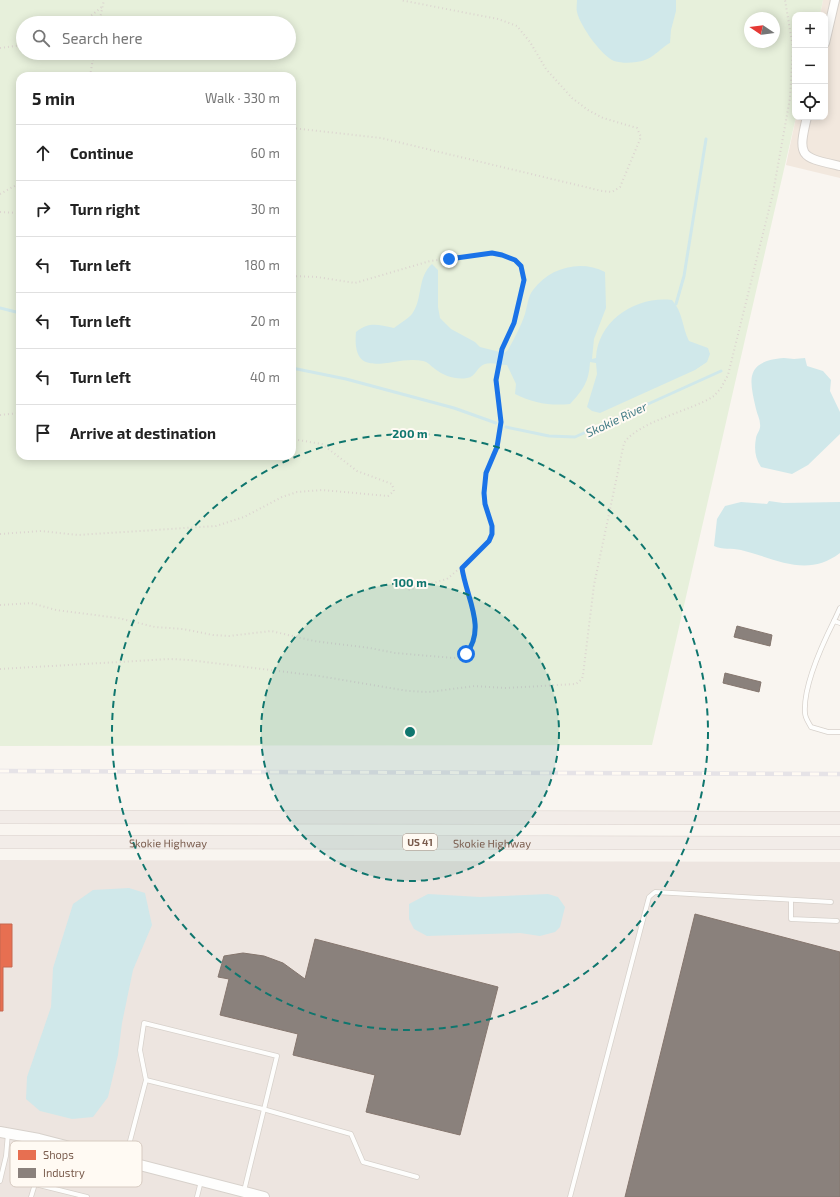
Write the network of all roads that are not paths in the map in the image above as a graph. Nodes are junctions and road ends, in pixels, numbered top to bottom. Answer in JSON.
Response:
{"nodes":[{"id":1,"x":835,"y":0,"type":"edge"},
{"id":2,"x":828,"y":30,"type":"edge"},
{"id":3,"x":806,"y":120,"type":"edge"},
{"id":4,"x":840,"y":166,"type":"edge"},
{"id":5,"x":840,"y":608,"type":"edge"},
{"id":6,"x":834,"y":621,"type":"junction"},
{"id":7,"x":840,"y":623,"type":"edge"},
{"id":8,"x":840,"y":732,"type":"edge"},
{"id":9,"x":0,"y":817,"type":"edge"},
{"id":10,"x":840,"y":818,"type":"edge"},
{"id":11,"x":0,"y":842,"type":"edge"},
{"id":12,"x":840,"y":843,"type":"edge"},
{"id":13,"x":791,"y":901,"type":"junction"},
{"id":14,"x":831,"y":902,"type":"dead end"},
{"id":15,"x":837,"y":921,"type":"dead end"},
{"id":16,"x":146,"y":1080,"type":"junction"},
{"id":17,"x":263,"y":1109,"type":"junction"},
{"id":18,"x":4,"y":1132,"type":"edge"},
{"id":19,"x":45,"y":1140,"type":"joint"},
{"id":20,"x":49,"y":1141,"type":"edge"},
{"id":21,"x":130,"y":1141,"type":"edge"},
{"id":22,"x":142,"y":1165,"type":"edge"},
{"id":23,"x":1,"y":1175,"type":"edge"},
{"id":24,"x":417,"y":1177,"type":"dead end"},
{"id":25,"x":0,"y":1181,"type":"edge"},
{"id":26,"x":201,"y":1181,"type":"junction"},
{"id":27,"x":34,"y":1187,"type":"edge"},
{"id":28,"x":47,"y":1187,"type":"edge"},
{"id":29,"x":243,"y":1192,"type":"junction"},
{"id":30,"x":31,"y":1197,"type":"edge"},
{"id":31,"x":87,"y":1197,"type":"edge"},
{"id":32,"x":197,"y":1197,"type":"edge"},
{"id":33,"x":264,"y":1197,"type":"edge"},
{"id":34,"x":570,"y":1197,"type":"edge"}],
"edges":[{"from":1,"to":2,"type":"street"},
{"from":3,"to":4,"type":"street"},
{"from":5,"to":6,"type":"lane"},
{"from":6,"to":7,"type":"lane"},
{"from":6,"to":8,"type":"lane"},
{"from":9,"to":10,"type":"highway"},
{"from":11,"to":12,"type":"highway","name":"Skokie Highway","number":"US 41"},
{"from":13,"to":14,"type":"lane"},
{"from":13,"to":15,"type":"lane"},
{"from":13,"to":34,"type":"lane"},
{"from":16,"to":17,"type":"lane"},
{"from":16,"to":17,"type":"lane"},
{"from":16,"to":21,"type":"lane"},
{"from":17,"to":24,"type":"lane"},
{"from":17,"to":29,"type":"lane"},
{"from":18,"to":19,"type":"street"},
{"from":18,"to":23,"type":"lane"},
{"from":19,"to":20,"type":"street"},
{"from":22,"to":26,"type":"street"},
{"from":23,"to":25,"type":"lane"},
{"from":26,"to":29,"type":"street"},
{"from":26,"to":32,"type":"lane"},
{"from":27,"to":30,"type":"lane"},
{"from":28,"to":31,"type":"lane"},
{"from":29,"to":33,"type":"street"}]}
